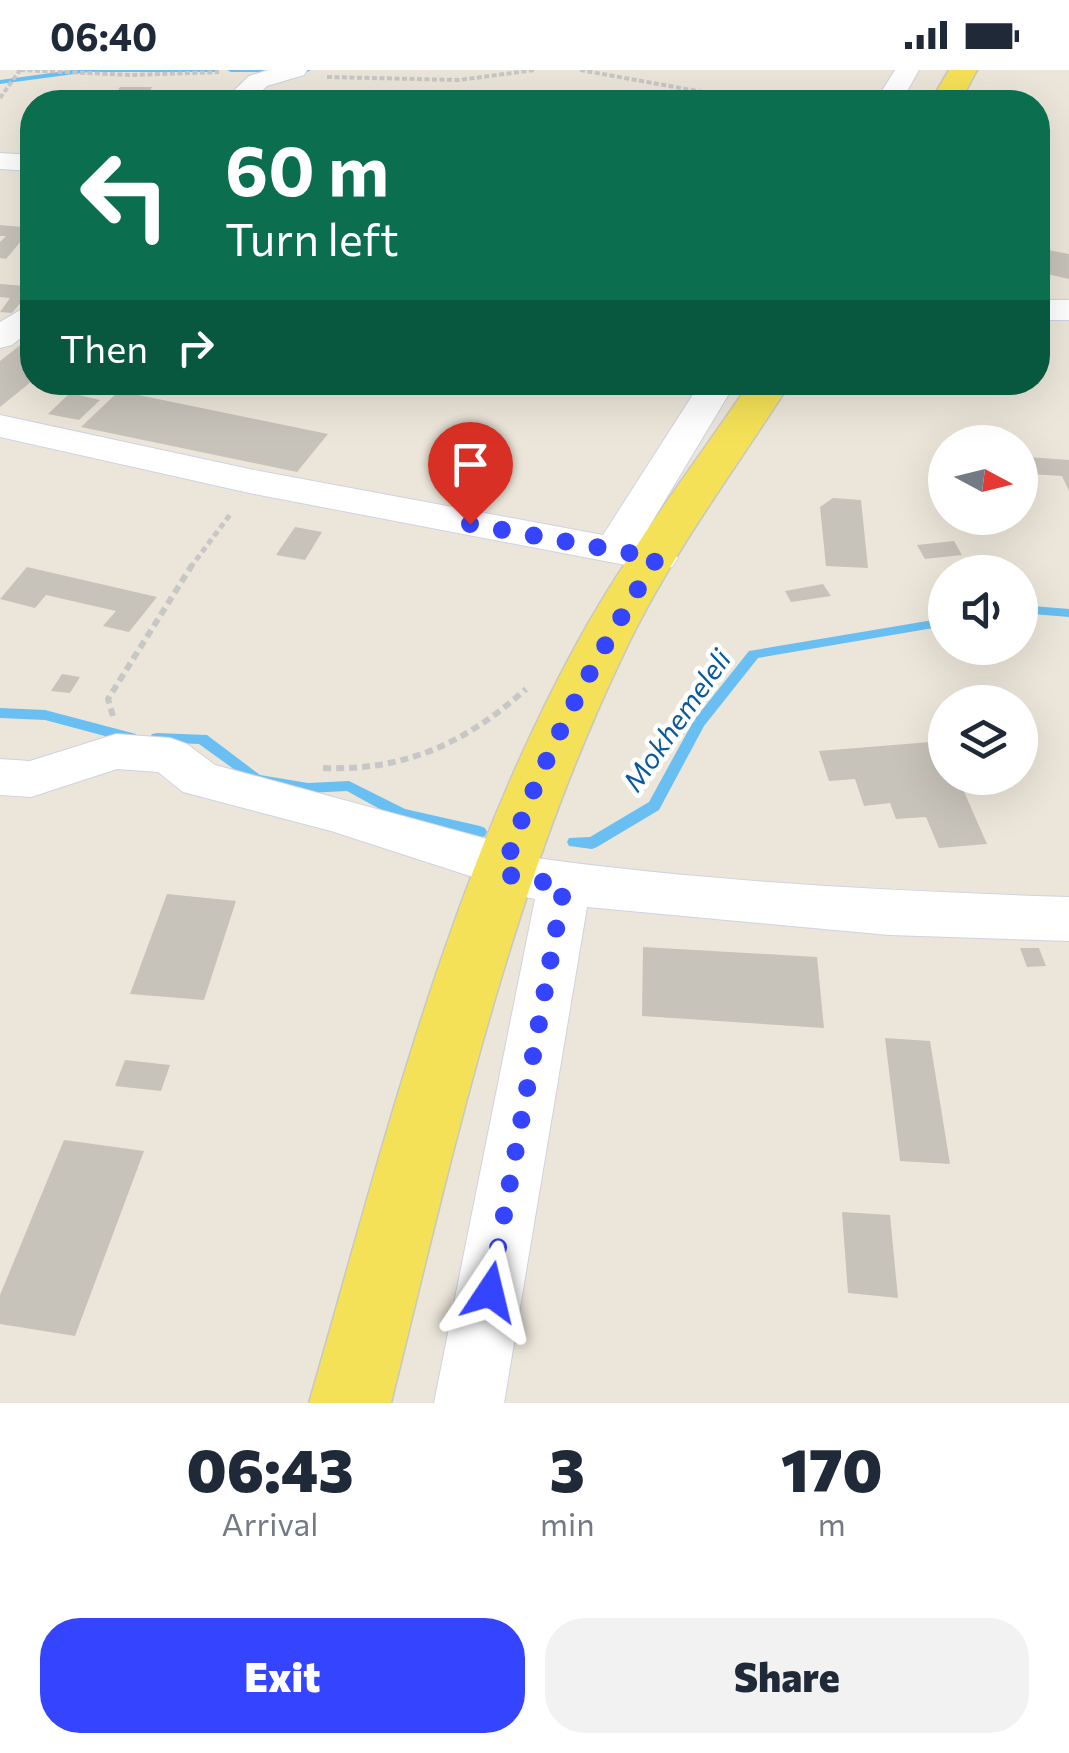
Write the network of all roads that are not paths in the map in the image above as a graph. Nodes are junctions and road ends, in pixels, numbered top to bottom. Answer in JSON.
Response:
{"nodes":[{"id":1,"x":294,"y":70,"type":"edge"},
{"id":2,"x":249,"y":90,"type":"edge"},
{"id":3,"x":20,"y":322,"type":"edge"},
{"id":4,"x":0,"y":338,"type":"edge"},
{"id":5,"x":714,"y":395,"type":"edge"},
{"id":6,"x":761,"y":395,"type":"edge"},
{"id":7,"x":0,"y":426,"type":"edge"},
{"id":8,"x":635,"y":555,"type":"junction"},
{"id":9,"x":0,"y":777,"type":"edge"},
{"id":10,"x":504,"y":869,"type":"junction"},
{"id":11,"x":564,"y":886,"type":"junction"},
{"id":12,"x":1069,"y":919,"type":"edge"},
{"id":13,"x":350,"y":1403,"type":"edge"},
{"id":14,"x":469,"y":1403,"type":"edge"}],
"edges":[{"from":1,"to":2,"type":"street"},
{"from":3,"to":4,"type":"street"},
{"from":5,"to":8,"type":"street"},
{"from":6,"to":8,"type":"main road"},
{"from":7,"to":8,"type":"street"},
{"from":8,"to":10,"type":"main road"},
{"from":9,"to":10,"type":"street"},
{"from":10,"to":11,"type":"street"},
{"from":10,"to":13,"type":"main road"},
{"from":11,"to":12,"type":"street"},
{"from":11,"to":14,"type":"street"}]}
